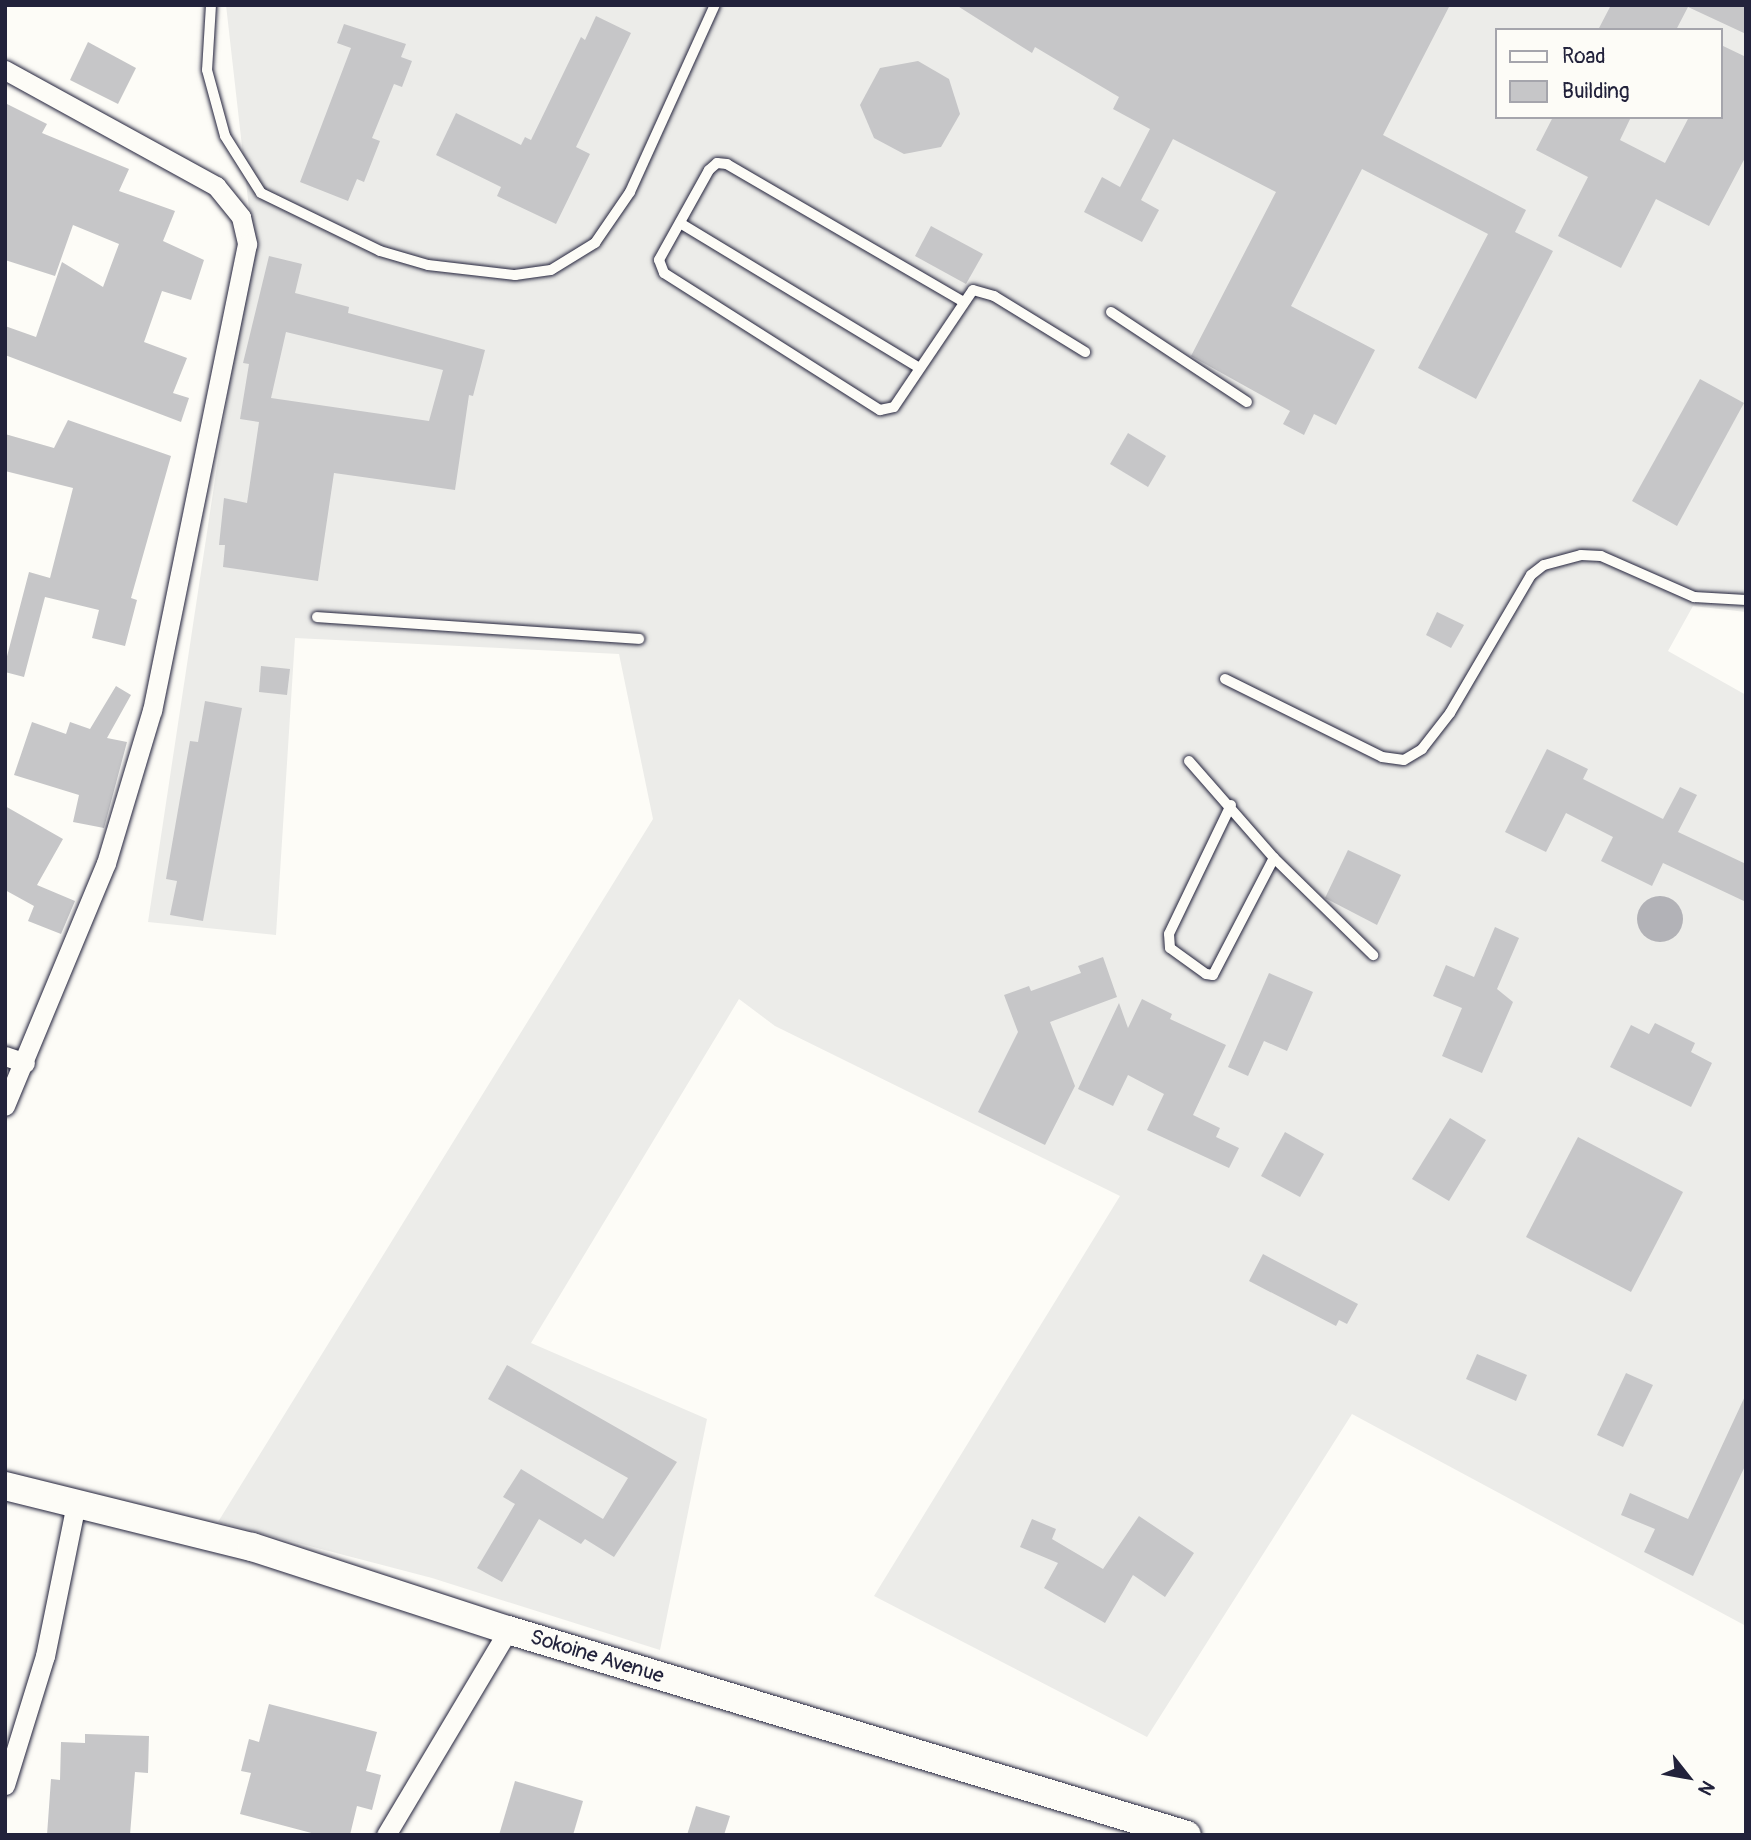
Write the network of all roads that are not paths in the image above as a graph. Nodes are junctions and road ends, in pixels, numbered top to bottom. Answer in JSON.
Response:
{"nodes":[{"id":1,"x":211,"y":5,"type":"edge"},
{"id":2,"x":715,"y":5,"type":"edge"},
{"id":3,"x":5,"y":71,"type":"edge"},
{"id":4,"x":680,"y":223,"type":"junction"},
{"id":5,"x":962,"y":302,"type":"junction"},
{"id":6,"x":1111,"y":312,"type":"dead end"},
{"id":7,"x":1085,"y":352,"type":"dead end"},
{"id":8,"x":919,"y":368,"type":"junction"},
{"id":9,"x":1247,"y":402,"type":"dead end"},
{"id":10,"x":1746,"y":600,"type":"edge"},
{"id":11,"x":317,"y":617,"type":"dead end"},
{"id":12,"x":639,"y":639,"type":"dead end"},
{"id":13,"x":1225,"y":679,"type":"dead end"},
{"id":14,"x":1189,"y":761,"type":"dead end"},
{"id":15,"x":1231,"y":805,"type":"junction"},
{"id":16,"x":1274,"y":858,"type":"junction"},
{"id":17,"x":1373,"y":955,"type":"dead end"},
{"id":18,"x":5,"y":1056,"type":"edge"},
{"id":19,"x":25,"y":1062,"type":"junction"},
{"id":20,"x":5,"y":1106,"type":"edge"},
{"id":21,"x":5,"y":1486,"type":"edge"},
{"id":22,"x":76,"y":1504,"type":"junction"},
{"id":23,"x":508,"y":1630,"type":"junction"},
{"id":24,"x":5,"y":1785,"type":"edge"},
{"id":25,"x":386,"y":1835,"type":"edge"},
{"id":26,"x":1187,"y":1835,"type":"edge"}],
"edges":[{"from":1,"to":2,"type":"lane"},
{"from":3,"to":19,"type":"street"},
{"from":4,"to":5,"type":"lane"},
{"from":4,"to":8,"type":"lane"},
{"from":4,"to":8,"type":"lane"},
{"from":5,"to":7,"type":"lane"},
{"from":5,"to":8,"type":"lane"},
{"from":6,"to":9,"type":"lane"},
{"from":10,"to":13,"type":"lane"},
{"from":11,"to":12,"type":"lane"},
{"from":14,"to":15,"type":"lane"},
{"from":15,"to":16,"type":"lane"},
{"from":15,"to":16,"type":"lane"},
{"from":16,"to":17,"type":"lane"},
{"from":18,"to":19,"type":"street"},
{"from":19,"to":20,"type":"street"},
{"from":21,"to":22,"type":"street","name":"Sokoine Avenue"},
{"from":22,"to":23,"type":"street","name":"Sokoine Avenue"},
{"from":22,"to":24,"type":"street"},
{"from":23,"to":25,"type":"street"},
{"from":23,"to":26,"type":"street","name":"Sokoine Avenue"}]}
